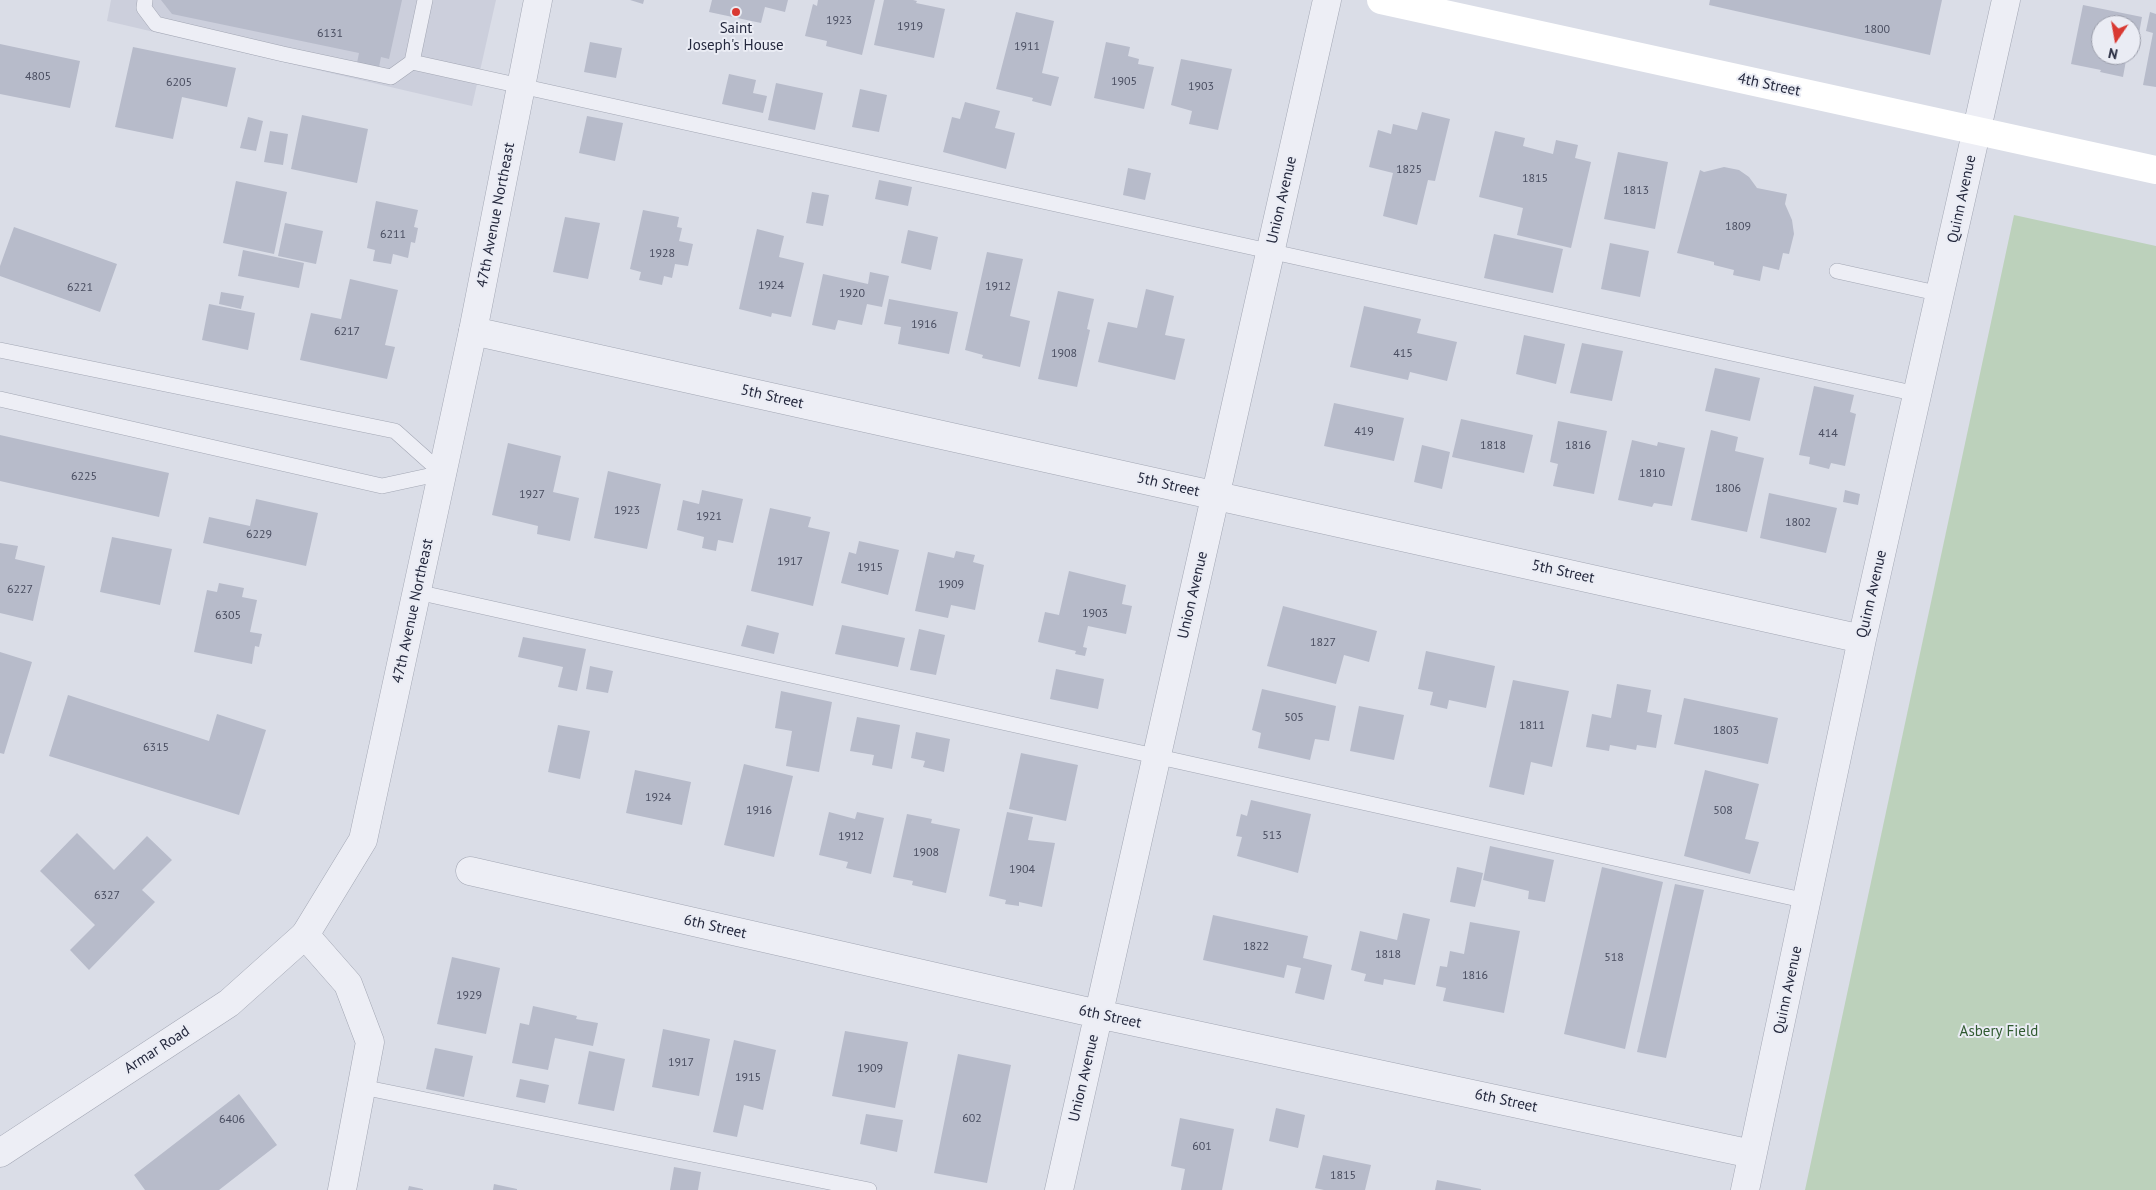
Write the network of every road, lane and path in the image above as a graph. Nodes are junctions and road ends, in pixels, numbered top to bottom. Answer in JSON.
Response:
{"nodes":[{"id":1,"x":146,"y":0,"type":"edge"},
{"id":2,"x":425,"y":0,"type":"edge"},
{"id":3,"x":538,"y":0,"type":"edge"},
{"id":4,"x":1327,"y":0,"type":"edge"},
{"id":5,"x":1381,"y":0,"type":"edge"},
{"id":6,"x":2006,"y":0,"type":"edge"},
{"id":7,"x":412,"y":62,"type":"junction"},
{"id":8,"x":521,"y":85,"type":"junction"},
{"id":9,"x":1977,"y":131,"type":"junction"},
{"id":10,"x":2156,"y":170,"type":"edge"},
{"id":11,"x":1271,"y":250,"type":"junction"},
{"id":12,"x":1837,"y":271,"type":"dead end"},
{"id":13,"x":1941,"y":294,"type":"junction"},
{"id":14,"x":473,"y":331,"type":"junction"},
{"id":15,"x":0,"y":350,"type":"edge"},
{"id":16,"x":1917,"y":394,"type":"junction"},
{"id":17,"x":0,"y":398,"type":"edge"},
{"id":18,"x":442,"y":473,"type":"junction"},
{"id":19,"x":1215,"y":495,"type":"junction"},
{"id":20,"x":417,"y":592,"type":"junction"},
{"id":21,"x":1862,"y":639,"type":"junction"},
{"id":22,"x":1156,"y":758,"type":"junction"},
{"id":23,"x":470,"y":871,"type":"dead end"},
{"id":24,"x":1807,"y":901,"type":"junction"},
{"id":25,"x":305,"y":934,"type":"junction"},
{"id":26,"x":1098,"y":1014,"type":"junction"},
{"id":27,"x":362,"y":1087,"type":"junction"},
{"id":28,"x":0,"y":1153,"type":"edge"},
{"id":29,"x":1752,"y":1154,"type":"junction"},
{"id":30,"x":342,"y":1190,"type":"edge"},
{"id":31,"x":870,"y":1190,"type":"edge"},
{"id":32,"x":1059,"y":1190,"type":"edge"},
{"id":33,"x":1745,"y":1190,"type":"edge"}],
"edges":[{"from":1,"to":7,"type":"lane"},
{"from":2,"to":7,"type":"lane"},
{"from":3,"to":8,"type":"street","name":"47th Avenue Northeast"},
{"from":4,"to":11,"type":"street","name":"Union Avenue"},
{"from":5,"to":9,"type":"main road","name":"4th Street"},
{"from":6,"to":9,"type":"street","name":"Quinn Avenue"},
{"from":7,"to":8,"type":"lane"},
{"from":8,"to":11,"type":"lane"},
{"from":8,"to":14,"type":"street","name":"47th Avenue Northeast"},
{"from":9,"to":10,"type":"main road","name":"4th Street"},
{"from":9,"to":13,"type":"street","name":"Quinn Avenue"},
{"from":11,"to":16,"type":"lane"},
{"from":11,"to":19,"type":"street","name":"Union Avenue"},
{"from":12,"to":13,"type":"lane"},
{"from":13,"to":16,"type":"street","name":"Quinn Avenue"},
{"from":14,"to":18,"type":"street","name":"47th Avenue Northeast"},
{"from":14,"to":19,"type":"street","name":"5th Street"},
{"from":15,"to":18,"type":"lane"},
{"from":16,"to":21,"type":"street","name":"Quinn Avenue"},
{"from":17,"to":18,"type":"lane"},
{"from":18,"to":20,"type":"street","name":"47th Avenue Northeast"},
{"from":19,"to":21,"type":"street","name":"5th Street"},
{"from":19,"to":22,"type":"street","name":"Union Avenue"},
{"from":20,"to":22,"type":"lane"},
{"from":20,"to":25,"type":"street","name":"47th Avenue Northeast"},
{"from":21,"to":24,"type":"street","name":"Quinn Avenue"},
{"from":22,"to":24,"type":"lane"},
{"from":22,"to":26,"type":"street","name":"Union Avenue"},
{"from":23,"to":26,"type":"street","name":"6th Street"},
{"from":24,"to":29,"type":"street","name":"Quinn Avenue"},
{"from":25,"to":27,"type":"street"},
{"from":25,"to":28,"type":"street","name":"Armar Road"},
{"from":26,"to":29,"type":"street","name":"6th Street"},
{"from":26,"to":32,"type":"street","name":"Union Avenue"},
{"from":27,"to":30,"type":"street"},
{"from":27,"to":31,"type":"lane"},
{"from":29,"to":33,"type":"street","name":"Quinn Avenue"}]}
